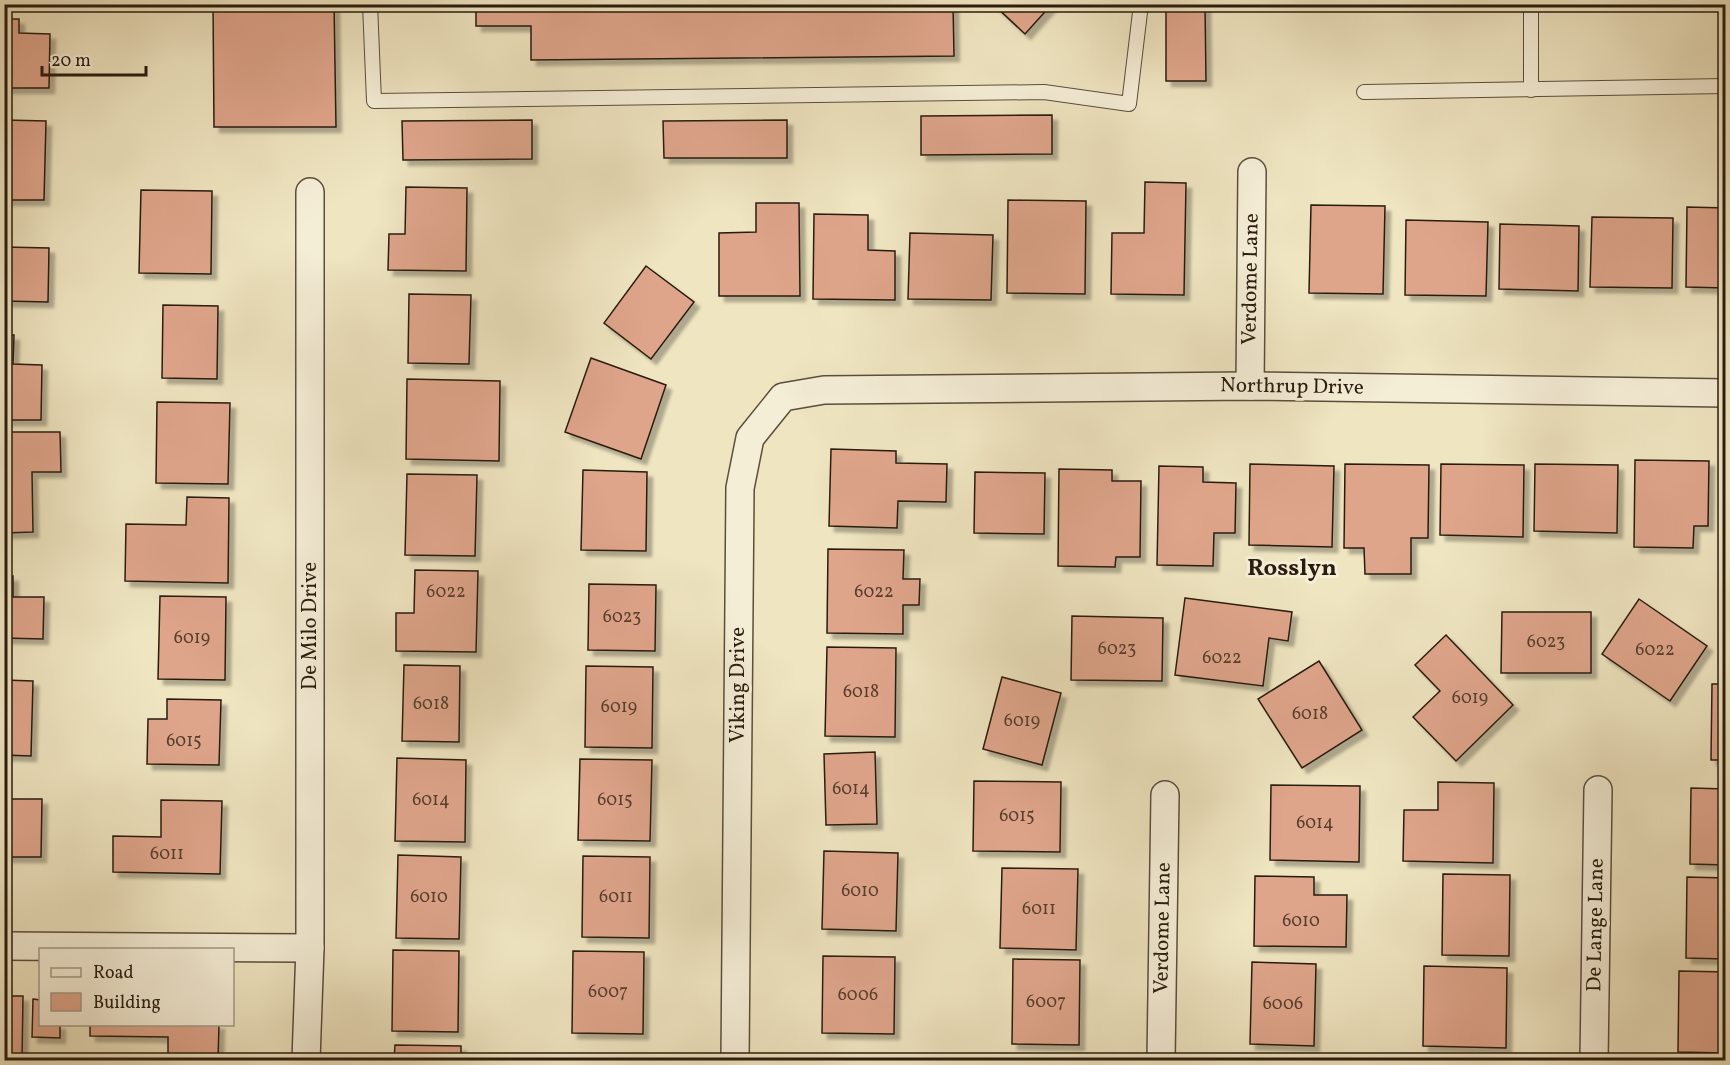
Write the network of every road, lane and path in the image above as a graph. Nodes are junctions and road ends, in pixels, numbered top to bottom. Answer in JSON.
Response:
{"nodes":[{"id":1,"x":369,"y":4,"type":"edge"},
{"id":2,"x":1141,"y":4,"type":"edge"},
{"id":3,"x":1531,"y":4,"type":"edge"},
{"id":4,"x":1725,"y":86,"type":"edge"},
{"id":5,"x":1531,"y":90,"type":"junction"},
{"id":6,"x":1364,"y":92,"type":"dead end"},
{"id":7,"x":1252,"y":172,"type":"dead end"},
{"id":8,"x":310,"y":192,"type":"dead end"},
{"id":9,"x":1250,"y":386,"type":"junction"},
{"id":10,"x":858,"y":390,"type":"joint"},
{"id":11,"x":1725,"y":393,"type":"edge"},
{"id":12,"x":1598,"y":790,"type":"dead end"},
{"id":13,"x":1164,"y":795,"type":"dead end"},
{"id":14,"x":4,"y":946,"type":"edge"},
{"id":15,"x":310,"y":948,"type":"junction"},
{"id":16,"x":306,"y":1060,"type":"edge"},
{"id":17,"x":735,"y":1060,"type":"edge"},
{"id":18,"x":1161,"y":1060,"type":"edge"},
{"id":19,"x":1594,"y":1060,"type":"edge"}],
"edges":[{"from":1,"to":2,"type":"lane"},
{"from":3,"to":5,"type":"lane"},
{"from":4,"to":5,"type":"lane"},
{"from":5,"to":6,"type":"lane"},
{"from":7,"to":9,"type":"street","name":"Verdome Lane"},
{"from":8,"to":15,"type":"street","name":"De Milo Drive"},
{"from":9,"to":10,"type":"street","name":"Northrup Drive"},
{"from":9,"to":11,"type":"street","name":"Northrup Drive"},
{"from":10,"to":17,"type":"street","name":"Viking Drive"},
{"from":12,"to":19,"type":"street","name":"De Lange Lane"},
{"from":13,"to":18,"type":"street","name":"Verdome Lane"},
{"from":14,"to":15,"type":"street"},
{"from":15,"to":16,"type":"street","name":"De Milo Drive"}]}
